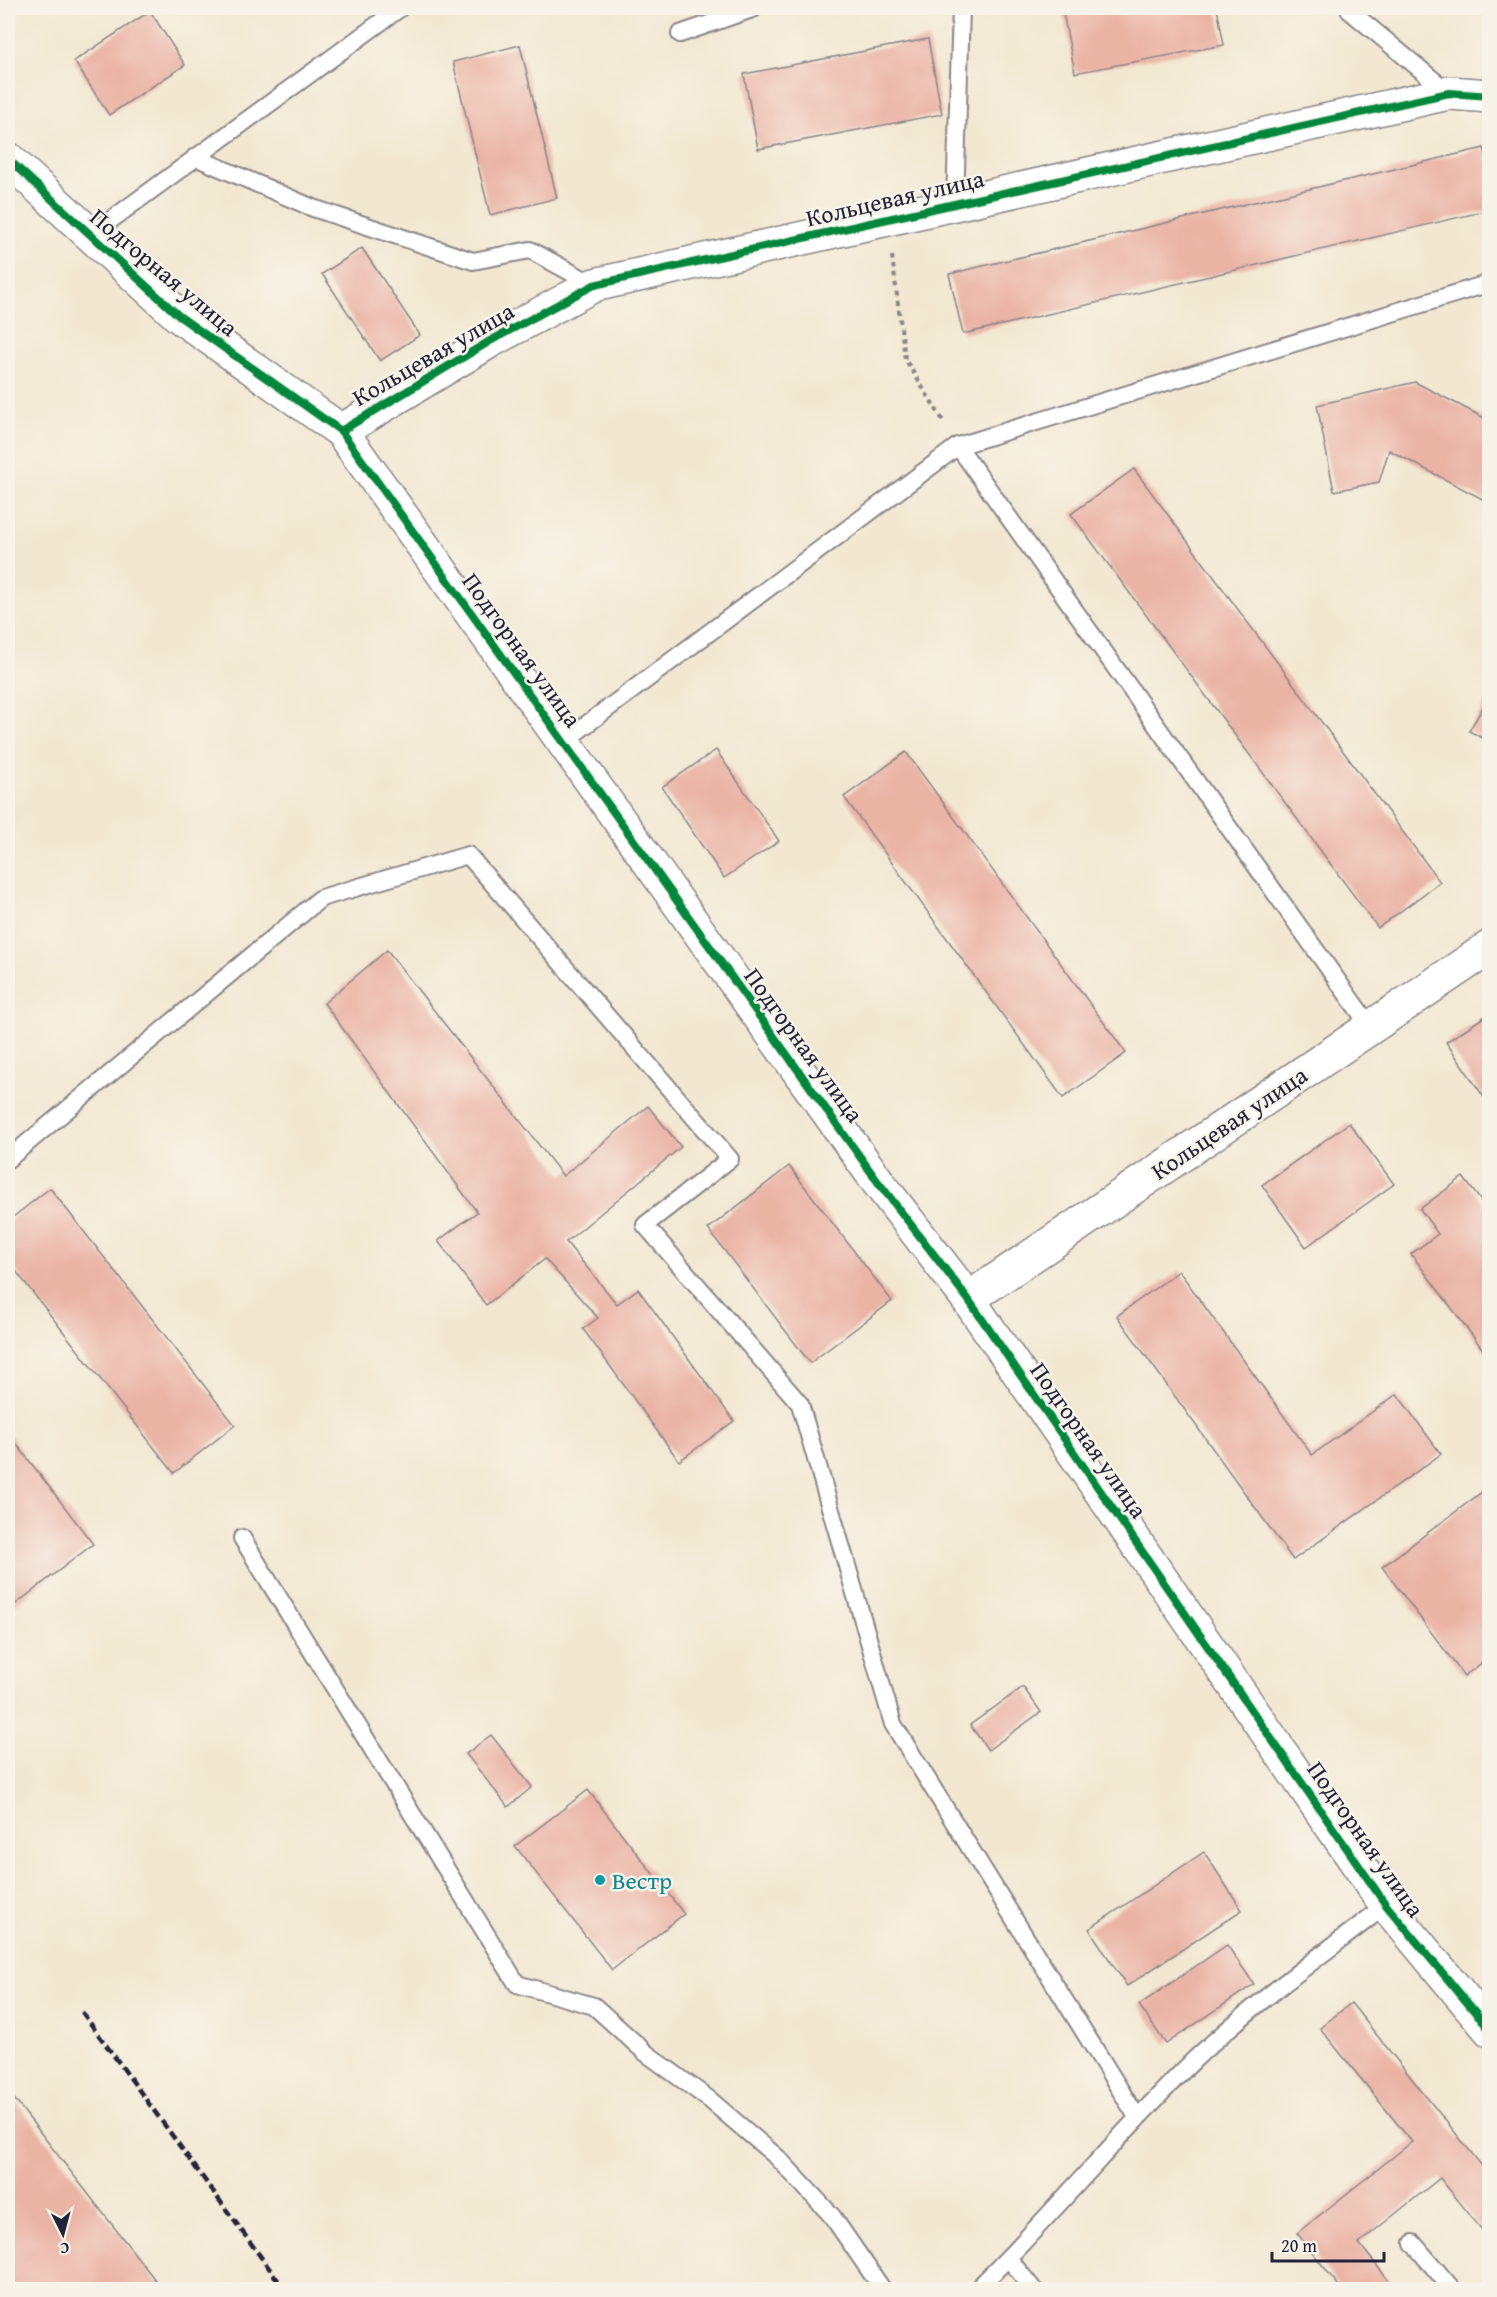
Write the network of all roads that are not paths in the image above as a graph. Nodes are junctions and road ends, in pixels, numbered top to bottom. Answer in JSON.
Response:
{"nodes":[{"id":1,"x":400,"y":8,"type":"edge"},
{"id":2,"x":755,"y":8,"type":"edge"},
{"id":3,"x":961,"y":8,"type":"edge"},
{"id":4,"x":1349,"y":8,"type":"edge"},
{"id":5,"x":680,"y":34,"type":"dead end"},
{"id":6,"x":1449,"y":93,"type":"junction"},
{"id":7,"x":1490,"y":96,"type":"edge"},
{"id":8,"x":195,"y":157,"type":"junction"},
{"id":9,"x":8,"y":159,"type":"edge"},
{"id":10,"x":955,"y":204,"type":"junction"},
{"id":11,"x":89,"y":236,"type":"junction"},
{"id":12,"x":1490,"y":283,"type":"edge"},
{"id":13,"x":594,"y":285,"type":"junction"},
{"id":14,"x":341,"y":431,"type":"junction"},
{"id":15,"x":958,"y":446,"type":"junction"},
{"id":16,"x":563,"y":742,"type":"junction"},
{"id":17,"x":1490,"y":947,"type":"edge"},
{"id":18,"x":1371,"y":1028,"type":"junction"},
{"id":19,"x":8,"y":1159,"type":"edge"},
{"id":20,"x":968,"y":1299,"type":"junction"},
{"id":21,"x":242,"y":1538,"type":"dead end"},
{"id":22,"x":1386,"y":1905,"type":"junction"},
{"id":23,"x":1490,"y":2030,"type":"edge"},
{"id":24,"x":1137,"y":2117,"type":"junction"},
{"id":25,"x":1413,"y":2243,"type":"dead end"},
{"id":26,"x":1008,"y":2258,"type":"junction"},
{"id":27,"x":883,"y":2289,"type":"edge"},
{"id":28,"x":976,"y":2289,"type":"edge"},
{"id":29,"x":1034,"y":2289,"type":"edge"},
{"id":30,"x":1453,"y":2289,"type":"edge"}],
"edges":[{"from":1,"to":8,"type":"lane"},
{"from":2,"to":5,"type":"lane"},
{"from":3,"to":10,"type":"lane"},
{"from":4,"to":6,"type":"lane"},
{"from":6,"to":7,"type":"street","name":"Кольцевая улица"},
{"from":6,"to":10,"type":"street","name":"Кольцевая улица"},
{"from":8,"to":11,"type":"lane"},
{"from":8,"to":13,"type":"lane"},
{"from":9,"to":11,"type":"street","name":"Подгорная улица"},
{"from":10,"to":13,"type":"street","name":"Кольцевая улица"},
{"from":11,"to":14,"type":"street","name":"Подгорная улица"},
{"from":12,"to":15,"type":"lane"},
{"from":13,"to":14,"type":"street","name":"Кольцевая улица"},
{"from":14,"to":16,"type":"street","name":"Подгорная улица"},
{"from":15,"to":16,"type":"lane"},
{"from":15,"to":18,"type":"lane"},
{"from":16,"to":20,"type":"street","name":"Подгорная улица"},
{"from":17,"to":18,"type":"street","name":"Кольцевая улица"},
{"from":18,"to":20,"type":"street","name":"Кольцевая улица"},
{"from":19,"to":24,"type":"lane"},
{"from":20,"to":22,"type":"street","name":"Подгорная улица"},
{"from":21,"to":27,"type":"lane"},
{"from":22,"to":23,"type":"street","name":"Подгорная улица"},
{"from":22,"to":24,"type":"lane"},
{"from":24,"to":26,"type":"lane"},
{"from":25,"to":30,"type":"lane"},
{"from":26,"to":28,"type":"lane"},
{"from":26,"to":29,"type":"lane"}]}
